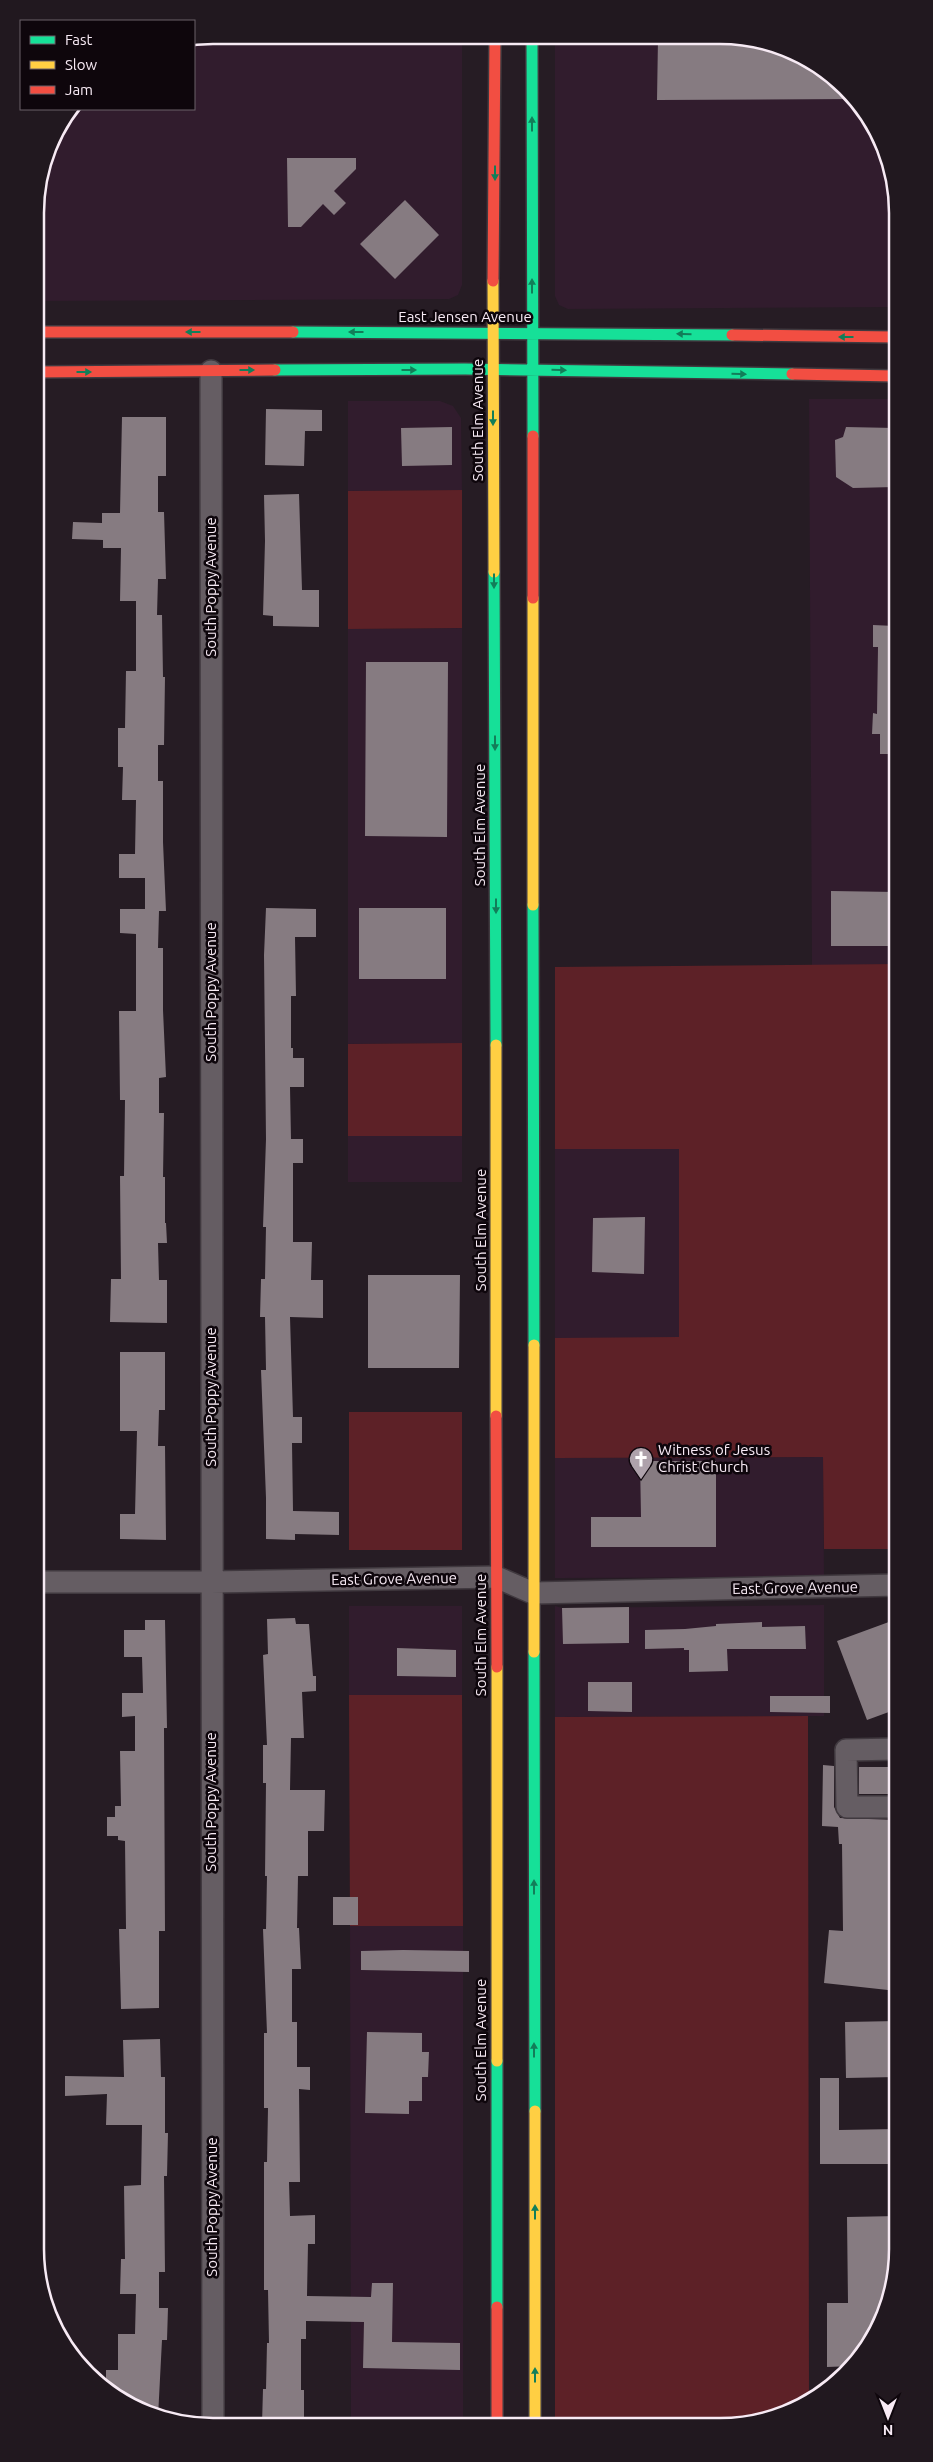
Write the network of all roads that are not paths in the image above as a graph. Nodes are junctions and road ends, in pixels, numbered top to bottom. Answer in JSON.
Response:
{"nodes":[{"id":1,"x":495,"y":44,"type":"edge"},
{"id":2,"x":532,"y":44,"type":"edge"},
{"id":3,"x":44,"y":332,"type":"edge"},
{"id":4,"x":49,"y":332,"type":"junction"},
{"id":5,"x":492,"y":332,"type":"junction"},
{"id":6,"x":532,"y":332,"type":"junction"},
{"id":7,"x":44,"y":336,"type":"edge"},
{"id":8,"x":889,"y":337,"type":"edge"},
{"id":9,"x":493,"y":370,"type":"junction"},
{"id":10,"x":532,"y":370,"type":"junction"},
{"id":11,"x":211,"y":371,"type":"junction"},
{"id":12,"x":44,"y":372,"type":"edge"},
{"id":13,"x":889,"y":376,"type":"edge"},
{"id":14,"x":496,"y":1577,"type":"junction"},
{"id":15,"x":44,"y":1582,"type":"edge"},
{"id":16,"x":210,"y":1582,"type":"junction"},
{"id":17,"x":889,"y":1585,"type":"edge"},
{"id":18,"x":533,"y":1593,"type":"junction"},
{"id":19,"x":889,"y":1749,"type":"edge"},
{"id":20,"x":889,"y":1807,"type":"edge"},
{"id":21,"x":212,"y":2418,"type":"edge"},
{"id":22,"x":496,"y":2418,"type":"edge"},
{"id":23,"x":534,"y":2418,"type":"edge"}],
"edges":[{"from":1,"to":5,"type":"main road","name":"South Elm Avenue","one_way":true},
{"from":6,"to":2,"type":"main road","one_way":true},
{"from":3,"to":4,"type":"main road","name":"East Jensen Avenue"},
{"from":5,"to":4,"type":"main road","name":"East Jensen Avenue","one_way":true},
{"from":4,"to":7,"type":"main road"},
{"from":5,"to":6,"type":"main road","name":"East Jensen Avenue"},
{"from":5,"to":9,"type":"main road","name":"South Elm Avenue"},
{"from":8,"to":6,"type":"main road","name":"East Jensen Avenue","one_way":true},
{"from":6,"to":10,"type":"main road"},
{"from":9,"to":10,"type":"main road"},
{"from":11,"to":9,"type":"main road","one_way":true},
{"from":9,"to":14,"type":"main road","name":"South Elm Avenue","one_way":true},
{"from":10,"to":13,"type":"main road","one_way":true},
{"from":10,"to":18,"type":"main road"},
{"from":12,"to":11,"type":"main road","one_way":true},
{"from":11,"to":16,"type":"street","name":"South Poppy Avenue"},
{"from":14,"to":16,"type":"street","name":"East Grove Avenue"},
{"from":14,"to":18,"type":"street","name":"East Grove Avenue"},
{"from":14,"to":22,"type":"main road","name":"South Elm Avenue"},
{"from":15,"to":16,"type":"street","name":"East Grove Avenue"},
{"from":16,"to":21,"type":"street","name":"South Poppy Avenue"},
{"from":17,"to":18,"type":"street","name":"East Grove Avenue"},
{"from":23,"to":18,"type":"main road","one_way":true},
{"from":19,"to":20,"type":"street"}]}
